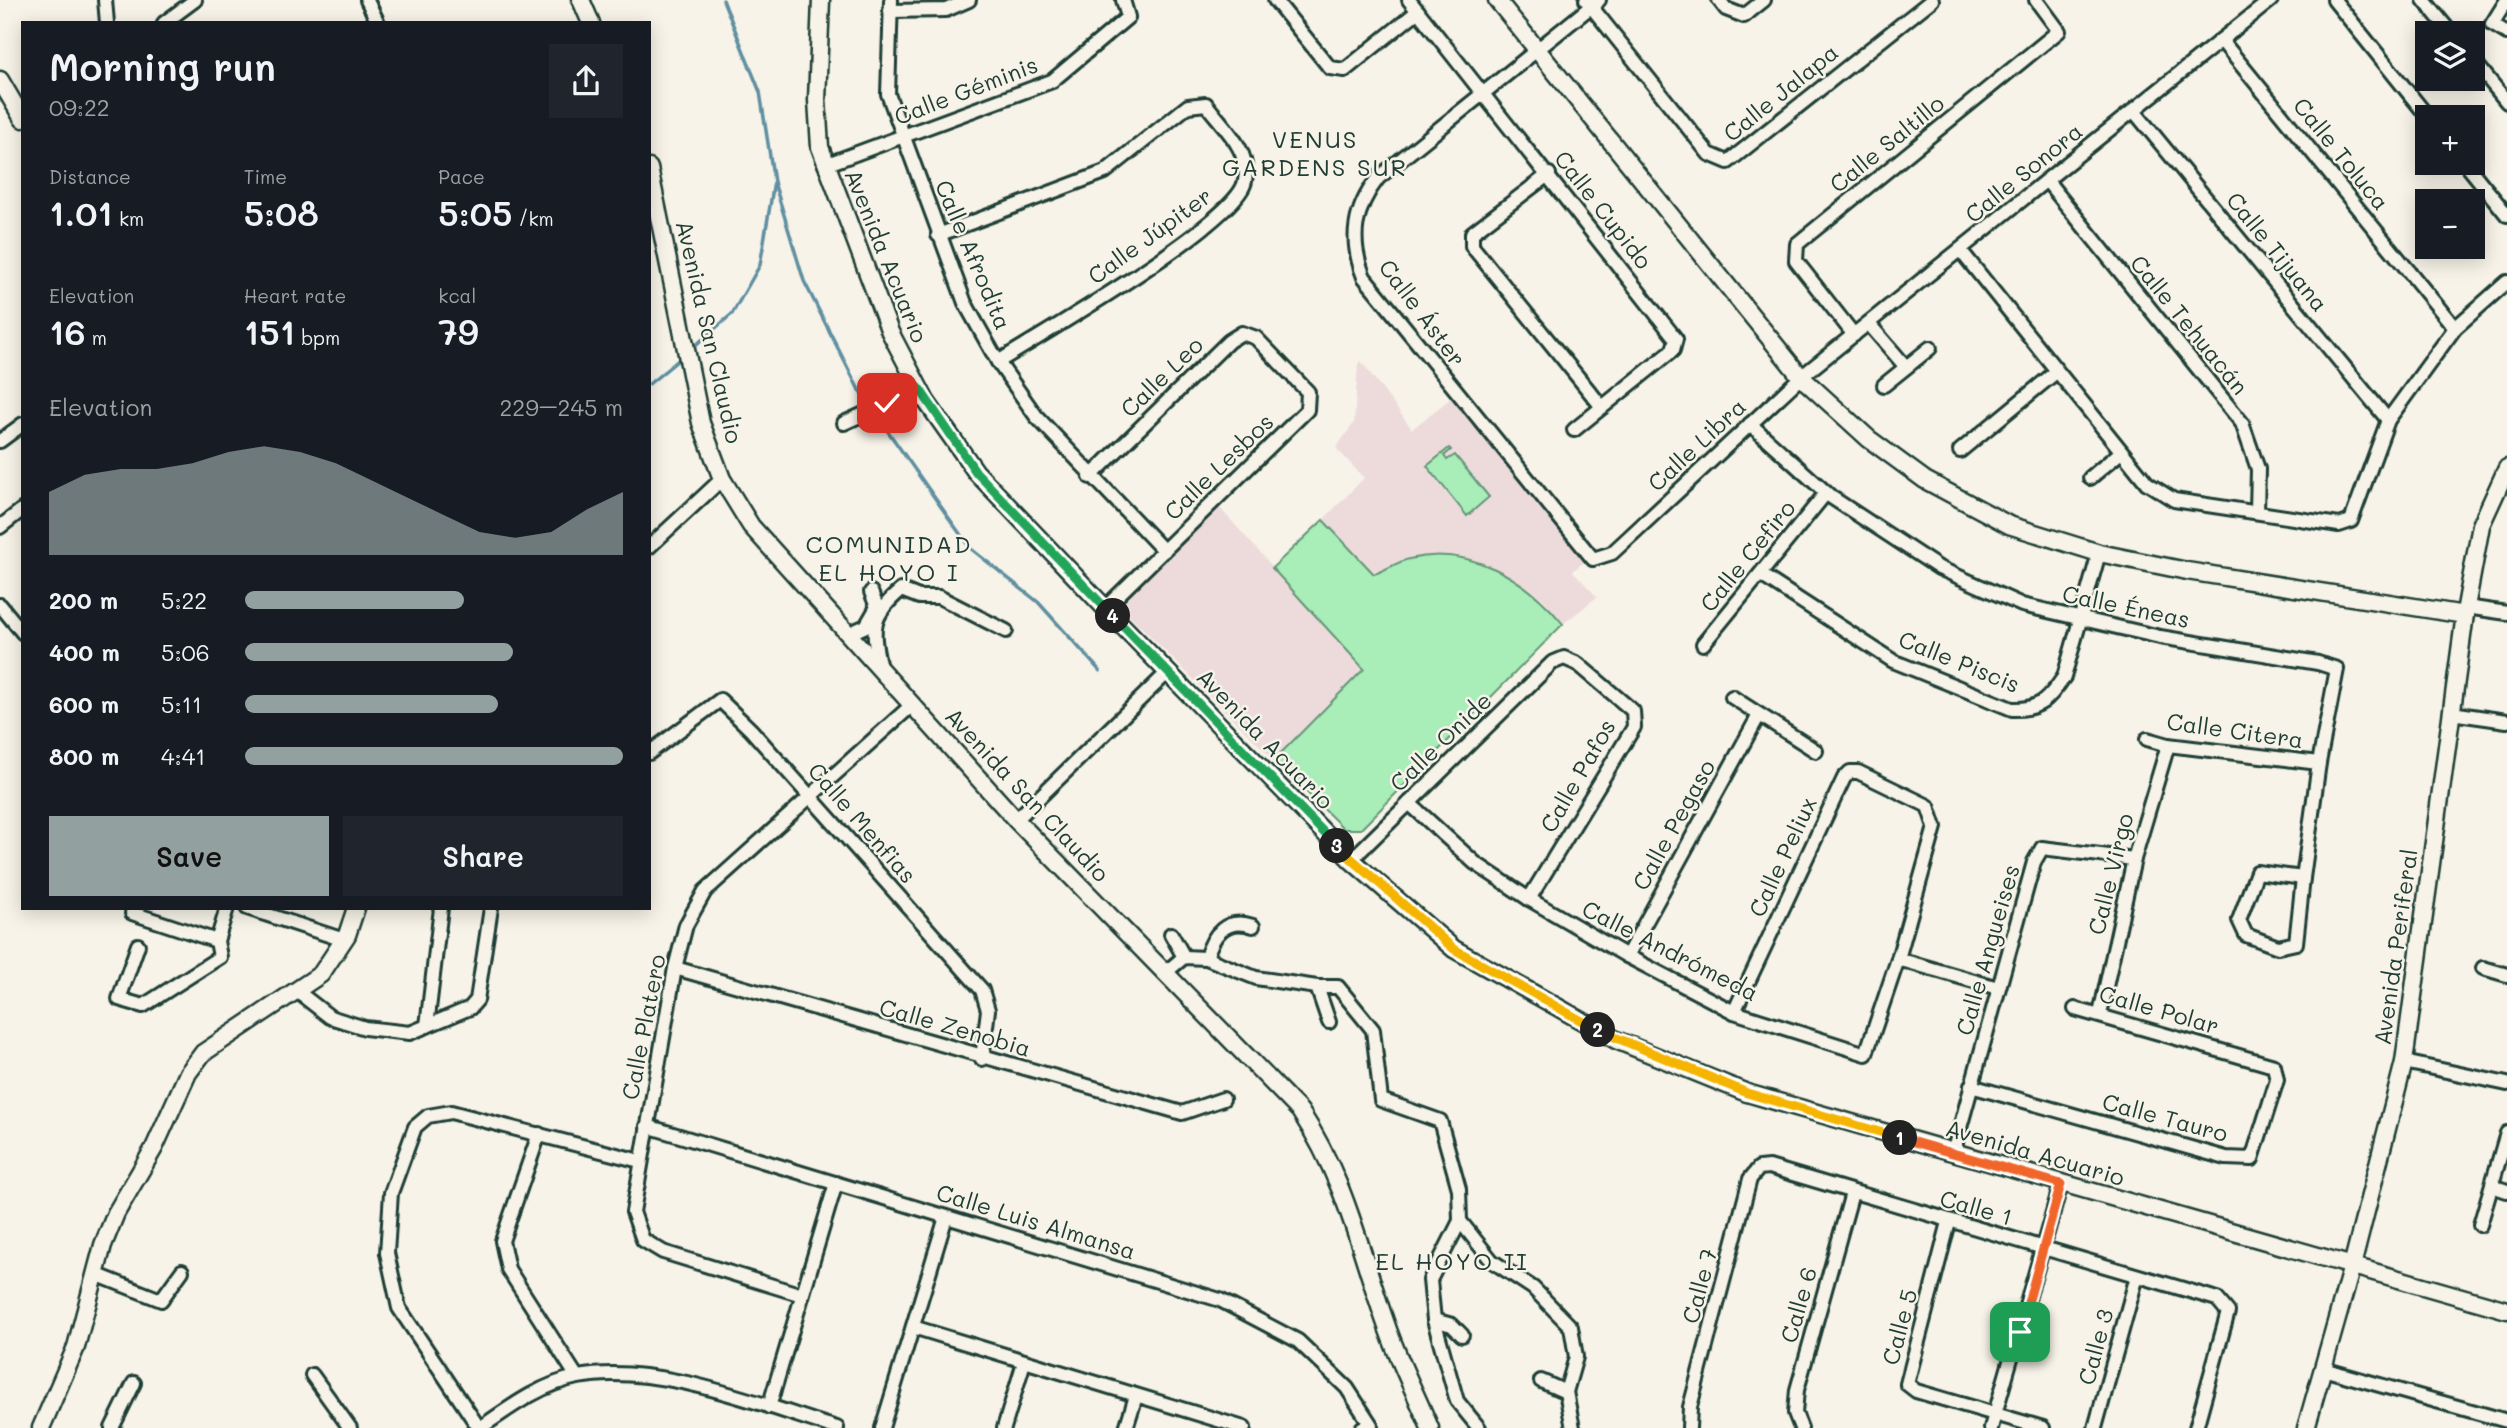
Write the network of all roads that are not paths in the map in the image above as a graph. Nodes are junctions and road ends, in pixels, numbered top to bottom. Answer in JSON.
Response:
{"nodes":[{"id":1,"x":105,"y":0,"type":"edge"},
{"id":2,"x":195,"y":0,"type":"edge"},
{"id":3,"x":367,"y":0,"type":"edge"},
{"id":4,"x":581,"y":0,"type":"edge"},
{"id":5,"x":821,"y":0,"type":"edge"},
{"id":6,"x":969,"y":0,"type":"edge"},
{"id":7,"x":1123,"y":0,"type":"edge"},
{"id":8,"x":1275,"y":0,"type":"edge"},
{"id":9,"x":1409,"y":0,"type":"edge"},
{"id":10,"x":1497,"y":0,"type":"edge"},
{"id":11,"x":1719,"y":0,"type":"edge"},
{"id":12,"x":1764,"y":0,"type":"edge"},
{"id":13,"x":1932,"y":0,"type":"edge"},
{"id":14,"x":2036,"y":0,"type":"edge"},
{"id":15,"x":2272,"y":0,"type":"edge"},
{"id":16,"x":2334,"y":0,"type":"edge"},
{"id":17,"x":2424,"y":0,"type":"edge"},
{"id":18,"x":2507,"y":0,"type":"edge"},
{"id":19,"x":1592,"y":2,"type":"edge"},
{"id":20,"x":890,"y":6,"type":"edge"},
{"id":21,"x":1418,"y":11,"type":"junction"},
{"id":22,"x":107,"y":21,"type":"edge"},
{"id":23,"x":167,"y":21,"type":"edge"},
{"id":24,"x":376,"y":21,"type":"edge"},
{"id":25,"x":591,"y":21,"type":"edge"},
{"id":26,"x":2441,"y":21,"type":"edge"},
{"id":27,"x":2507,"y":33,"type":"edge"},
{"id":28,"x":2221,"y":40,"type":"junction"},
{"id":29,"x":1537,"y":50,"type":"junction"},
{"id":30,"x":2485,"y":75,"type":"edge"},
{"id":31,"x":0,"y":80,"type":"edge"},
{"id":32,"x":1483,"y":93,"type":"junction"},
{"id":33,"x":2507,"y":102,"type":"edge"},
{"id":34,"x":2418,"y":105,"type":"edge"},
{"id":35,"x":2134,"y":111,"type":"junction"},
{"id":36,"x":21,"y":116,"type":"edge"},
{"id":37,"x":902,"y":139,"type":"junction"},
{"id":38,"x":825,"y":165,"type":"junction"},
{"id":39,"x":1549,"y":174,"type":"junction"},
{"id":40,"x":2475,"y":175,"type":"edge"},
{"id":41,"x":651,"y":179,"type":"edge"},
{"id":42,"x":2047,"y":181,"type":"junction"},
{"id":43,"x":2507,"y":215,"type":"edge"},
{"id":44,"x":938,"y":235,"type":"junction"},
{"id":45,"x":1961,"y":251,"type":"junction"},
{"id":46,"x":2507,"y":282,"type":"edge"},
{"id":47,"x":1870,"y":324,"type":"junction"},
{"id":48,"x":2455,"y":328,"type":"junction"},
{"id":49,"x":1854,"y":335,"type":"junction"},
{"id":50,"x":1930,"y":348,"type":"dead end"},
{"id":51,"x":1268,"y":350,"type":"joint"},
{"id":52,"x":998,"y":362,"type":"junction"},
{"id":53,"x":1906,"y":367,"type":"junction"},
{"id":54,"x":2056,"y":372,"type":"junction"},
{"id":55,"x":1801,"y":377,"type":"junction"},
{"id":56,"x":1884,"y":386,"type":"dead end"},
{"id":57,"x":919,"y":388,"type":"junction"},
{"id":58,"x":1602,"y":407,"type":"junction"},
{"id":59,"x":2388,"y":420,"type":"junction"},
{"id":60,"x":844,"y":422,"type":"dead end"},
{"id":61,"x":1750,"y":424,"type":"junction"},
{"id":62,"x":21,"y":425,"type":"edge"},
{"id":63,"x":1574,"y":430,"type":"dead end"},
{"id":64,"x":0,"y":441,"type":"edge"},
{"id":65,"x":1960,"y":450,"type":"dead end"},
{"id":66,"x":2121,"y":452,"type":"junction"},
{"id":67,"x":2507,"y":468,"type":"edge"},
{"id":68,"x":1090,"y":477,"type":"junction"},
{"id":69,"x":2090,"y":478,"type":"dead end"},
{"id":70,"x":722,"y":479,"type":"junction"},
{"id":71,"x":1826,"y":493,"type":"junction"},
{"id":72,"x":21,"y":511,"type":"edge"},
{"id":73,"x":2257,"y":512,"type":"junction"},
{"id":74,"x":0,"y":527,"type":"edge"},
{"id":75,"x":1622,"y":544,"type":"joint"},
{"id":76,"x":651,"y":545,"type":"edge"},
{"id":77,"x":1164,"y":551,"type":"junction"},
{"id":78,"x":2099,"y":553,"type":"junction"},
{"id":79,"x":1761,"y":575,"type":"junction"},
{"id":80,"x":871,"y":592,"type":"dead end"},
{"id":81,"x":0,"y":605,"type":"edge"},
{"id":82,"x":1105,"y":608,"type":"junction"},
{"id":83,"x":2465,"y":611,"type":"junction"},
{"id":84,"x":2507,"y":613,"type":"edge"},
{"id":85,"x":2079,"y":620,"type":"junction"},
{"id":86,"x":21,"y":631,"type":"edge"},
{"id":87,"x":1006,"y":631,"type":"dead end"},
{"id":88,"x":848,"y":634,"type":"junction"},
{"id":89,"x":1703,"y":645,"type":"dead end"},
{"id":90,"x":1564,"y":658,"type":"joint"},
{"id":91,"x":880,"y":669,"type":"junction"},
{"id":92,"x":1167,"y":672,"type":"junction"},
{"id":93,"x":1732,"y":697,"type":"dead end"},
{"id":94,"x":912,"y":705,"type":"junction"},
{"id":95,"x":2451,"y":713,"type":"junction"},
{"id":96,"x":1759,"y":715,"type":"junction"},
{"id":97,"x":2507,"y":721,"type":"edge"},
{"id":98,"x":2147,"y":739,"type":"dead end"},
{"id":99,"x":2168,"y":745,"type":"junction"},
{"id":100,"x":1816,"y":751,"type":"dead end"},
{"id":101,"x":651,"y":752,"type":"edge"},
{"id":102,"x":2319,"y":763,"type":"junction"},
{"id":103,"x":1900,"y":792,"type":"joint"},
{"id":104,"x":810,"y":796,"type":"junction"},
{"id":105,"x":1409,"y":803,"type":"junction"},
{"id":106,"x":1016,"y":820,"type":"junction"},
{"id":107,"x":2134,"y":859,"type":"junction"},
{"id":108,"x":1351,"y":860,"type":"junction"},
{"id":109,"x":2303,"y":878,"type":"junction"},
{"id":110,"x":1529,"y":899,"type":"junction"},
{"id":111,"x":227,"y":910,"type":"edge"},
{"id":112,"x":253,"y":910,"type":"edge"},
{"id":113,"x":355,"y":910,"type":"edge"},
{"id":114,"x":441,"y":910,"type":"edge"},
{"id":115,"x":492,"y":910,"type":"edge"},
{"id":116,"x":132,"y":914,"type":"dead end"},
{"id":117,"x":1254,"y":926,"type":"dead end"},
{"id":118,"x":1171,"y":934,"type":"dead end"},
{"id":119,"x":344,"y":940,"type":"junction"},
{"id":120,"x":217,"y":941,"type":"junction"},
{"id":121,"x":138,"y":945,"type":"dead end"},
{"id":122,"x":1627,"y":956,"type":"junction"},
{"id":123,"x":1184,"y":957,"type":"junction"},
{"id":124,"x":1206,"y":958,"type":"junction"},
{"id":125,"x":1898,"y":959,"type":"junction"},
{"id":126,"x":675,"y":968,"type":"junction"},
{"id":127,"x":2483,"y":968,"type":"dead end"},
{"id":128,"x":1165,"y":973,"type":"junction"},
{"id":129,"x":2507,"y":975,"type":"edge"},
{"id":130,"x":1317,"y":987,"type":"junction"},
{"id":131,"x":1998,"y":988,"type":"junction"},
{"id":132,"x":298,"y":992,"type":"junction"},
{"id":133,"x":2075,"y":1009,"type":"dead end"},
{"id":134,"x":1734,"y":1012,"type":"junction"},
{"id":135,"x":2100,"y":1014,"type":"junction"},
{"id":136,"x":1329,"y":1022,"type":"dead end"},
{"id":137,"x":427,"y":1026,"type":"junction"},
{"id":138,"x":2230,"y":1053,"type":"joint"},
{"id":139,"x":982,"y":1059,"type":"junction"},
{"id":140,"x":2404,"y":1062,"type":"junction"},
{"id":141,"x":2507,"y":1084,"type":"edge"},
{"id":142,"x":1971,"y":1086,"type":"junction"},
{"id":143,"x":1223,"y":1098,"type":"dead end"},
{"id":144,"x":647,"y":1126,"type":"junction"},
{"id":145,"x":2507,"y":1133,"type":"edge"},
{"id":146,"x":539,"y":1134,"type":"junction"},
{"id":147,"x":1953,"y":1153,"type":"junction"},
{"id":148,"x":640,"y":1161,"type":"junction"},
{"id":149,"x":1769,"y":1167,"type":"joint"},
{"id":150,"x":836,"y":1183,"type":"junction"},
{"id":151,"x":2061,"y":1184,"type":"junction"},
{"id":152,"x":2492,"y":1186,"type":"junction"},
{"id":153,"x":2507,"y":1191,"type":"edge"},
{"id":154,"x":1852,"y":1193,"type":"junction"},
{"id":155,"x":946,"y":1217,"type":"junction"},
{"id":156,"x":1460,"y":1221,"type":"junction"},
{"id":157,"x":1949,"y":1223,"type":"junction"},
{"id":158,"x":2480,"y":1225,"type":"dead end"},
{"id":159,"x":2043,"y":1249,"type":"junction"},
{"id":160,"x":2352,"y":1266,"type":"junction"},
{"id":161,"x":182,"y":1271,"type":"dead end"},
{"id":162,"x":96,"y":1274,"type":"junction"},
{"id":163,"x":2137,"y":1276,"type":"junction"},
{"id":164,"x":802,"y":1295,"type":"junction"},
{"id":165,"x":2507,"y":1310,"type":"edge"},
{"id":166,"x":1434,"y":1320,"type":"junction"},
{"id":167,"x":913,"y":1327,"type":"junction"},
{"id":168,"x":1462,"y":1335,"type":"dead end"},
{"id":169,"x":1024,"y":1362,"type":"junction"},
{"id":170,"x":2323,"y":1369,"type":"junction"},
{"id":171,"x":312,"y":1375,"type":"dead end"},
{"id":172,"x":578,"y":1377,"type":"junction"},
{"id":173,"x":1541,"y":1381,"type":"dead end"},
{"id":174,"x":134,"y":1383,"type":"dead end"},
{"id":175,"x":1566,"y":1392,"type":"junction"},
{"id":176,"x":1136,"y":1396,"type":"junction"},
{"id":177,"x":769,"y":1408,"type":"junction"},
{"id":178,"x":1997,"y":1415,"type":"junction"},
{"id":179,"x":2507,"y":1421,"type":"edge"},
{"id":180,"x":347,"y":1427,"type":"edge"},
{"id":181,"x":1367,"y":1427,"type":"edge"},
{"id":182,"x":41,"y":1428,"type":"edge"},
{"id":183,"x":112,"y":1428,"type":"edge"},
{"id":184,"x":479,"y":1428,"type":"edge"},
{"id":185,"x":837,"y":1428,"type":"edge"},
{"id":186,"x":882,"y":1428,"type":"edge"},
{"id":187,"x":1004,"y":1428,"type":"edge"},
{"id":188,"x":1126,"y":1428,"type":"edge"},
{"id":189,"x":1244,"y":1428,"type":"edge"},
{"id":190,"x":1430,"y":1428,"type":"edge"},
{"id":191,"x":1479,"y":1428,"type":"edge"},
{"id":192,"x":1573,"y":1428,"type":"edge"},
{"id":193,"x":1689,"y":1428,"type":"edge"},
{"id":194,"x":1801,"y":1428,"type":"edge"},
{"id":195,"x":1991,"y":1428,"type":"edge"},
{"id":196,"x":2043,"y":1428,"type":"edge"},
{"id":197,"x":2095,"y":1428,"type":"edge"},
{"id":198,"x":2196,"y":1428,"type":"edge"},
{"id":199,"x":2306,"y":1428,"type":"edge"}],
"edges":[{"from":1,"to":22,"type":"street"},
{"from":2,"to":23,"type":"street"},
{"from":3,"to":24,"type":"street"},
{"from":4,"to":25,"type":"street"},
{"from":5,"to":38,"type":"street","name":"Avenida Acuario"},
{"from":6,"to":20,"type":"street"},
{"from":7,"to":37,"type":"street","name":"Calle Géminis"},
{"from":8,"to":21,"type":"street"},
{"from":9,"to":21,"type":"street","name":"Calle Cupido"},
{"from":10,"to":29,"type":"street"},
{"from":11,"to":12,"type":"street"},
{"from":13,"to":19,"type":"street","name":"Calle Jalapa"},
{"from":14,"to":49,"type":"street","name":"Calle Saltillo"},
{"from":15,"to":28,"type":"street","name":"Calle Sonora"},
{"from":16,"to":34,"type":"street"},
{"from":17,"to":26,"type":"street"},
{"from":18,"to":27,"type":"street"},
{"from":19,"to":29,"type":"street","name":"Calle Áster"},
{"from":20,"to":37,"type":"street","name":"Calle Afrodita"},
{"from":21,"to":32,"type":"street","name":"Calle Cupido"},
{"from":28,"to":35,"type":"street","name":"Calle Sonora"},
{"from":28,"to":48,"type":"street","name":"Calle Toluca"},
{"from":29,"to":32,"type":"street","name":"Calle Áster"},
{"from":29,"to":55,"type":"street"},
{"from":30,"to":33,"type":"street"},
{"from":31,"to":36,"type":"street"},
{"from":32,"to":39,"type":"street","name":"Calle Cupido"},
{"from":32,"to":75,"type":"street","name":"Calle Áster"},
{"from":35,"to":42,"type":"street","name":"Calle Sonora"},
{"from":35,"to":59,"type":"street","name":"Calle Tijuana"},
{"from":37,"to":38,"type":"street","name":"Calle Géminis"},
{"from":37,"to":44,"type":"street","name":"Calle Afrodita"},
{"from":38,"to":57,"type":"street","name":"Avenida Acuario"},
{"from":39,"to":58,"type":"street","name":"Calle Cupido"},
{"from":39,"to":58,"type":"street"},
{"from":40,"to":43,"type":"street"},
{"from":41,"to":70,"type":"street","name":"Avenida San Claudio"},
{"from":42,"to":45,"type":"street","name":"Calle Sonora"},
{"from":42,"to":73,"type":"street","name":"Calle Tehuacán"},
{"from":44,"to":52,"type":"street","name":"Calle Afrodita"},
{"from":44,"to":52,"type":"street","name":"Calle Júpiter"},
{"from":45,"to":47,"type":"street","name":"Calle Sonora"},
{"from":45,"to":54,"type":"street"},
{"from":46,"to":48,"type":"street"},
{"from":47,"to":49,"type":"street","name":"Calle Sonora"},
{"from":47,"to":53,"type":"street"},
{"from":48,"to":59,"type":"street"},
{"from":49,"to":55,"type":"street","name":"Calle Sonora"},
{"from":50,"to":53,"type":"street"},
{"from":51,"to":68,"type":"street","name":"Calle Leo"},
{"from":51,"to":77,"type":"street","name":"Calle Lesbos"},
{"from":52,"to":68,"type":"street","name":"Calle Afrodita"},
{"from":53,"to":56,"type":"street"},
{"from":54,"to":65,"type":"street"},
{"from":54,"to":66,"type":"street"},
{"from":55,"to":61,"type":"street","name":"Calle Libra"},
{"from":55,"to":78,"type":"street"},
{"from":57,"to":60,"type":"street"},
{"from":57,"to":82,"type":"street","name":"Avenida Acuario"},
{"from":58,"to":63,"type":"street","name":"Calle Cupido"},
{"from":59,"to":73,"type":"street"},
{"from":61,"to":71,"type":"street","name":"Calle Éneas"},
{"from":61,"to":75,"type":"street","name":"Calle Libra"},
{"from":62,"to":64,"type":"street"},
{"from":66,"to":69,"type":"street"},
{"from":66,"to":73,"type":"street"},
{"from":67,"to":83,"type":"street","name":"Avenida Periferal"},
{"from":68,"to":77,"type":"street","name":"Calle Afrodita"},
{"from":70,"to":76,"type":"street"},
{"from":70,"to":88,"type":"street","name":"Avenida San Claudio"},
{"from":71,"to":79,"type":"street","name":"Calle Cefiro"},
{"from":71,"to":85,"type":"street","name":"Calle Éneas"},
{"from":72,"to":74,"type":"street"},
{"from":77,"to":82,"type":"street","name":"Calle Lesbos"},
{"from":78,"to":83,"type":"street"},
{"from":78,"to":85,"type":"street","name":"Calle Piscis"},
{"from":79,"to":85,"type":"street","name":"Calle Piscis"},
{"from":79,"to":89,"type":"street","name":"Calle Cefiro"},
{"from":80,"to":88,"type":"street"},
{"from":81,"to":86,"type":"street"},
{"from":82,"to":92,"type":"street","name":"Avenida Acuario"},
{"from":83,"to":84,"type":"street"},
{"from":83,"to":95,"type":"street","name":"Avenida Periferal"},
{"from":85,"to":102,"type":"street","name":"Calle Éneas"},
{"from":87,"to":91,"type":"street"},
{"from":88,"to":91,"type":"street","name":"Avenida San Claudio"},
{"from":90,"to":105,"type":"street","name":"Calle Onide"},
{"from":90,"to":110,"type":"street","name":"Calle Pafos"},
{"from":91,"to":94,"type":"street","name":"Avenida San Claudio"},
{"from":92,"to":106,"type":"street"},
{"from":92,"to":108,"type":"street","name":"Avenida Acuario"},
{"from":93,"to":96,"type":"street"},
{"from":94,"to":104,"type":"street","name":"Calle Platero"},
{"from":94,"to":106,"type":"street","name":"Avenida San Claudio"},
{"from":95,"to":97,"type":"street"},
{"from":95,"to":140,"type":"street","name":"Avenida Periferal"},
{"from":96,"to":100,"type":"street"},
{"from":96,"to":122,"type":"street","name":"Calle Pegaso"},
{"from":98,"to":99,"type":"street","name":"Calle Citera"},
{"from":99,"to":102,"type":"street","name":"Calle Citera"},
{"from":99,"to":107,"type":"street","name":"Calle Virgo"},
{"from":101,"to":104,"type":"street","name":"Calle Menfias"},
{"from":102,"to":109,"type":"street","name":"Calle Éneas"},
{"from":103,"to":125,"type":"street","name":"Calle Andrómeda"},
{"from":103,"to":134,"type":"street","name":"Calle Peliux"},
{"from":104,"to":126,"type":"street","name":"Calle Platero"},
{"from":104,"to":139,"type":"street","name":"Calle Menfias"},
{"from":105,"to":108,"type":"street","name":"Calle Onide"},
{"from":105,"to":110,"type":"street","name":"Calle Andrómeda"},
{"from":106,"to":128,"type":"street","name":"Avenida San Claudio"},
{"from":107,"to":131,"type":"street","name":"Calle Angueises"},
{"from":107,"to":135,"type":"street","name":"Calle Virgo"},
{"from":108,"to":147,"type":"street","name":"Avenida Acuario"},
{"from":109,"to":109,"type":"street","name":"Calle Éneas"},
{"from":110,"to":122,"type":"street","name":"Calle Andrómeda"},
{"from":111,"to":120,"type":"street"},
{"from":112,"to":119,"type":"street"},
{"from":113,"to":119,"type":"street"},
{"from":114,"to":137,"type":"street"},
{"from":115,"to":137,"type":"street"},
{"from":116,"to":120,"type":"street"},
{"from":117,"to":124,"type":"street"},
{"from":118,"to":123,"type":"street"},
{"from":119,"to":132,"type":"street"},
{"from":120,"to":121,"type":"street"},
{"from":122,"to":134,"type":"street","name":"Calle Andrómeda"},
{"from":123,"to":124,"type":"street"},
{"from":123,"to":128,"type":"street"},
{"from":124,"to":130,"type":"street"},
{"from":125,"to":131,"type":"street"},
{"from":125,"to":134,"type":"street","name":"Calle Andrómeda"},
{"from":126,"to":139,"type":"street","name":"Calle Zenobia"},
{"from":126,"to":144,"type":"street","name":"Calle Platero"},
{"from":127,"to":129,"type":"street"},
{"from":128,"to":190,"type":"street","name":"Avenida San Claudio"},
{"from":130,"to":136,"type":"street"},
{"from":130,"to":156,"type":"street"},
{"from":131,"to":142,"type":"street","name":"Calle Angueises"},
{"from":132,"to":137,"type":"street"},
{"from":132,"to":162,"type":"street"},
{"from":133,"to":135,"type":"street","name":"Calle Polar"},
{"from":135,"to":138,"type":"street","name":"Calle Polar"},
{"from":138,"to":142,"type":"street","name":"Calle Tauro"},
{"from":139,"to":143,"type":"street","name":"Calle Zenobia"},
{"from":140,"to":141,"type":"street"},
{"from":140,"to":160,"type":"street","name":"Avenida Periferal"},
{"from":142,"to":147,"type":"street","name":"Calle Angueises"},
{"from":144,"to":148,"type":"street","name":"Calle Platero"},
{"from":144,"to":150,"type":"street","name":"Calle Luis Almansa"},
{"from":145,"to":152,"type":"street"},
{"from":146,"to":148,"type":"street"},
{"from":146,"to":172,"type":"street"},
{"from":146,"to":184,"type":"street"},
{"from":147,"to":151,"type":"street","name":"Avenida Acuario"},
{"from":148,"to":164,"type":"street","name":"Calle Platero"},
{"from":149,"to":154,"type":"street","name":"Calle 1"},
{"from":149,"to":193,"type":"street","name":"Calle 7"},
{"from":150,"to":155,"type":"street","name":"Calle Luis Almansa"},
{"from":150,"to":164,"type":"street"},
{"from":151,"to":159,"type":"street"},
{"from":151,"to":160,"type":"street","name":"Avenida Acuario"},
{"from":152,"to":153,"type":"street"},
{"from":152,"to":158,"type":"street"},
{"from":154,"to":157,"type":"street","name":"Calle 1"},
{"from":154,"to":194,"type":"street","name":"Calle 6"},
{"from":155,"to":167,"type":"street"},
{"from":155,"to":181,"type":"street","name":"Calle Luis Almansa"},
{"from":156,"to":166,"type":"street"},
{"from":156,"to":175,"type":"street"},
{"from":157,"to":159,"type":"street","name":"Calle 1"},
{"from":157,"to":178,"type":"street","name":"Calle 5"},
{"from":159,"to":163,"type":"street","name":"Calle 1"},
{"from":159,"to":178,"type":"street"},
{"from":160,"to":165,"type":"street","name":"Avenida Acuario"},
{"from":160,"to":170,"type":"street","name":"Avenida Periferal"},
{"from":161,"to":162,"type":"street"},
{"from":162,"to":182,"type":"street"},
{"from":163,"to":197,"type":"street","name":"Calle 3"},
{"from":163,"to":198,"type":"street","name":"Calle 1"},
{"from":164,"to":177,"type":"street"},
{"from":166,"to":168,"type":"street"},
{"from":166,"to":191,"type":"street"},
{"from":167,"to":169,"type":"street"},
{"from":167,"to":186,"type":"street"},
{"from":169,"to":176,"type":"street"},
{"from":169,"to":187,"type":"street"},
{"from":170,"to":179,"type":"street"},
{"from":170,"to":199,"type":"street","name":"Avenida Periferal"},
{"from":171,"to":180,"type":"street"},
{"from":172,"to":177,"type":"street"},
{"from":172,"to":184,"type":"street"},
{"from":173,"to":175,"type":"street"},
{"from":174,"to":183,"type":"street"},
{"from":175,"to":192,"type":"street"},
{"from":176,"to":188,"type":"street"},
{"from":176,"to":189,"type":"street"},
{"from":177,"to":185,"type":"street"},
{"from":178,"to":195,"type":"street"},
{"from":178,"to":196,"type":"street","name":"Calle 5"}]}
